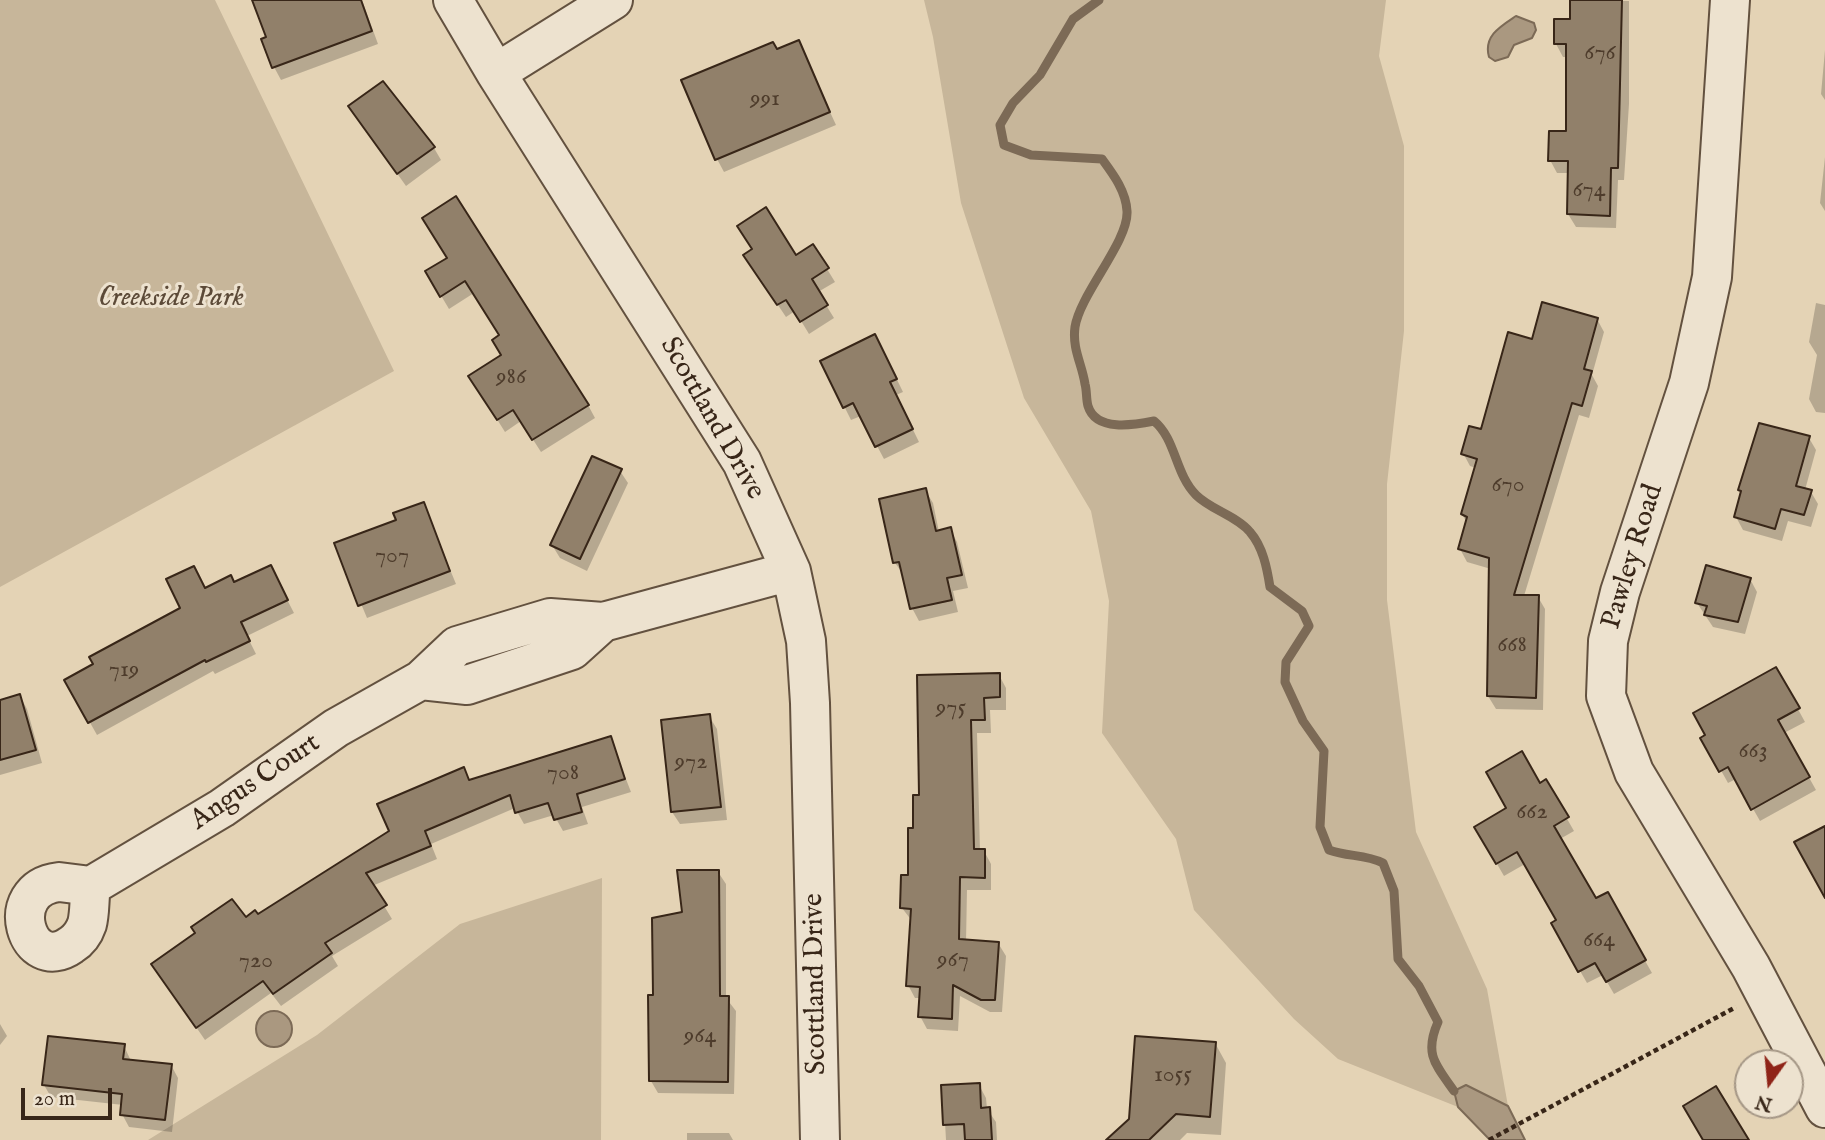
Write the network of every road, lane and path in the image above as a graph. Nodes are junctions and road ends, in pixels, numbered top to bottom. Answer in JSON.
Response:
{"nodes":[{"id":1,"x":453,"y":0,"type":"edge"},
{"id":2,"x":613,"y":0,"type":"edge"},
{"id":3,"x":1730,"y":0,"type":"edge"},
{"id":4,"x":496,"y":73,"type":"junction"},
{"id":5,"x":791,"y":571,"type":"junction"},
{"id":6,"x":91,"y":886,"type":"dead end"},
{"id":7,"x":1765,"y":991,"type":"junction"},
{"id":8,"x":1825,"y":1108,"type":"edge"},
{"id":9,"x":820,"y":1140,"type":"edge"},
{"id":10,"x":1489,"y":1140,"type":"edge"}],
"edges":[{"from":1,"to":4,"type":"street","name":"Scottland Drive"},
{"from":2,"to":4,"type":"street"},
{"from":3,"to":7,"type":"street","name":"Pawley Road"},
{"from":4,"to":5,"type":"street","name":"Scottland Drive"},
{"from":5,"to":6,"type":"street","name":"Angus Court"},
{"from":5,"to":9,"type":"street","name":"Scottland Drive"},
{"from":7,"to":8,"type":"street","name":"Pawley Road"},
{"from":7,"to":10,"type":"path"}]}
